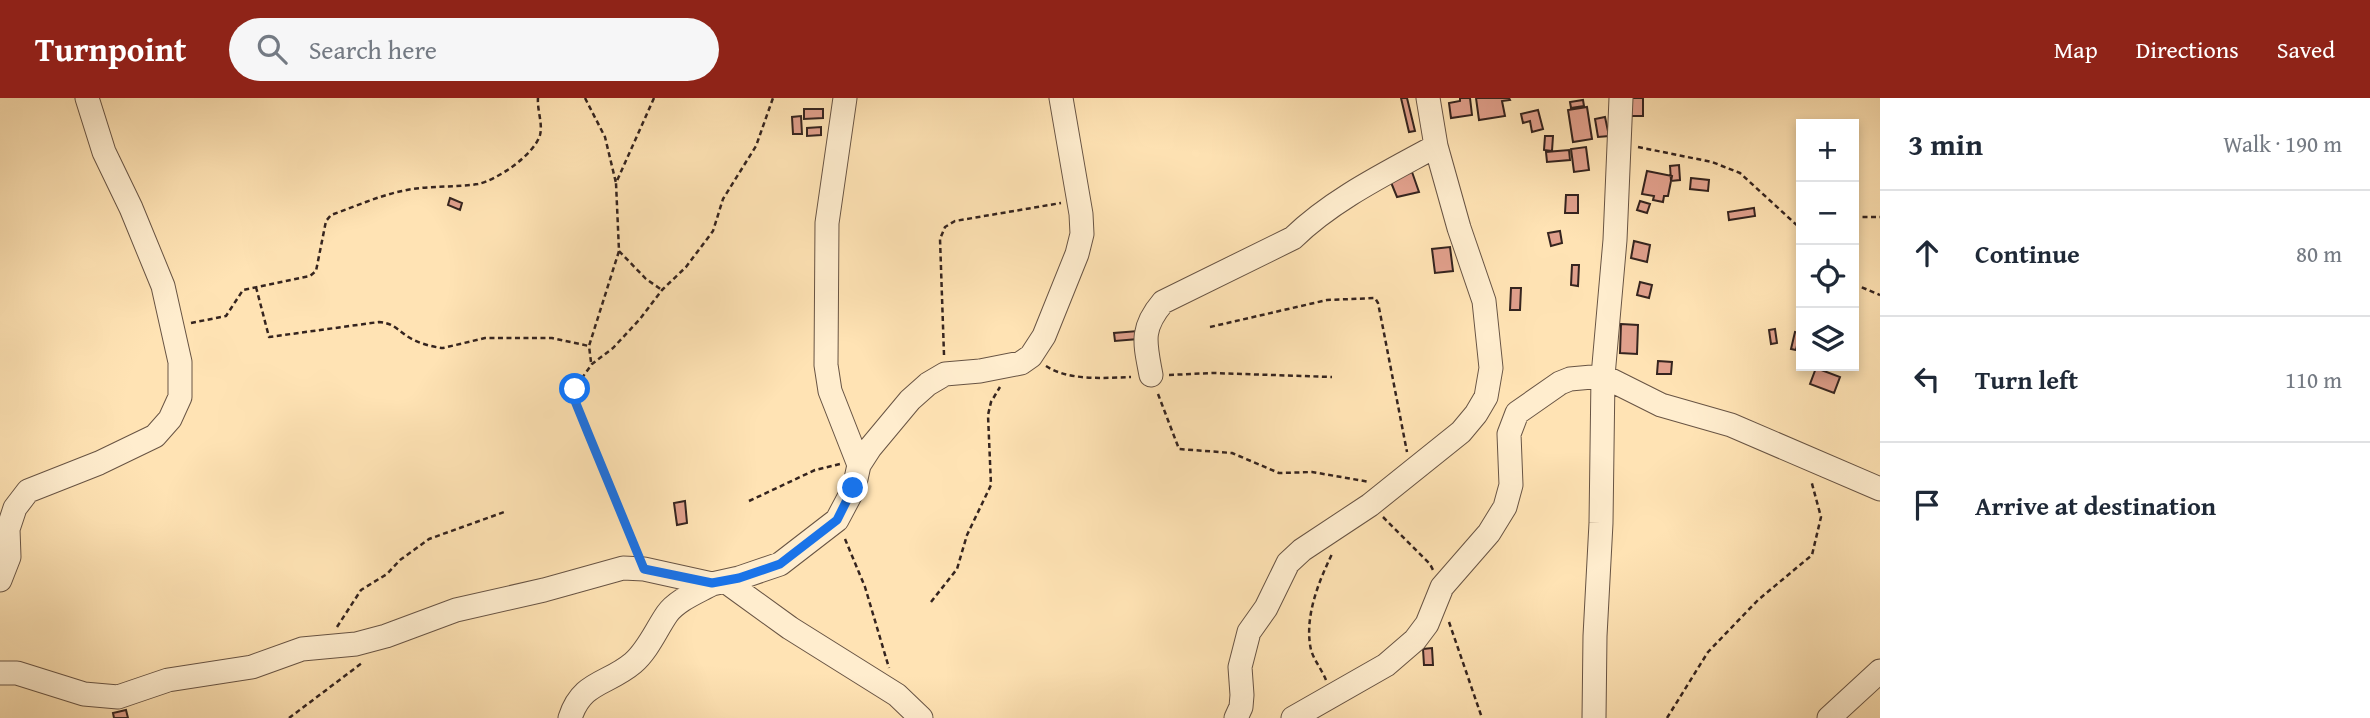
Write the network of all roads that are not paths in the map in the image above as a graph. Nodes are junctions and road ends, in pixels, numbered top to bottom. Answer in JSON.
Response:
{"nodes":[{"id":1,"x":86,"y":98,"type":"edge"},
{"id":2,"x":845,"y":98,"type":"edge"},
{"id":3,"x":1061,"y":98,"type":"edge"},
{"id":4,"x":1428,"y":98,"type":"edge"},
{"id":5,"x":1621,"y":98,"type":"edge"},
{"id":6,"x":1436,"y":146,"type":"junction"},
{"id":7,"x":1152,"y":375,"type":"road end"},
{"id":8,"x":1603,"y":376,"type":"junction"},
{"id":9,"x":858,"y":462,"type":"junction"},
{"id":10,"x":1880,"y":489,"type":"edge"},
{"id":11,"x":0,"y":580,"type":"edge"},
{"id":12,"x":719,"y":582,"type":"junction"},
{"id":13,"x":1880,"y":671,"type":"edge"},
{"id":14,"x":0,"y":673,"type":"edge"},
{"id":15,"x":570,"y":718,"type":"edge"},
{"id":16,"x":921,"y":718,"type":"edge"},
{"id":17,"x":1237,"y":718,"type":"edge"},
{"id":18,"x":1293,"y":718,"type":"edge"},
{"id":19,"x":1594,"y":718,"type":"edge"},
{"id":20,"x":1829,"y":718,"type":"edge"}],
"edges":[{"from":1,"to":11,"type":"street"},
{"from":2,"to":9,"type":"street"},
{"from":3,"to":9,"type":"street"},
{"from":4,"to":6,"type":"street"},
{"from":5,"to":8,"type":"street"},
{"from":6,"to":7,"type":"street"},
{"from":6,"to":17,"type":"street"},
{"from":8,"to":10,"type":"street"},
{"from":8,"to":18,"type":"street"},
{"from":8,"to":19,"type":"street"},
{"from":9,"to":12,"type":"street"},
{"from":12,"to":14,"type":"street"},
{"from":12,"to":15,"type":"street"},
{"from":12,"to":16,"type":"street"},
{"from":13,"to":20,"type":"street"}]}
